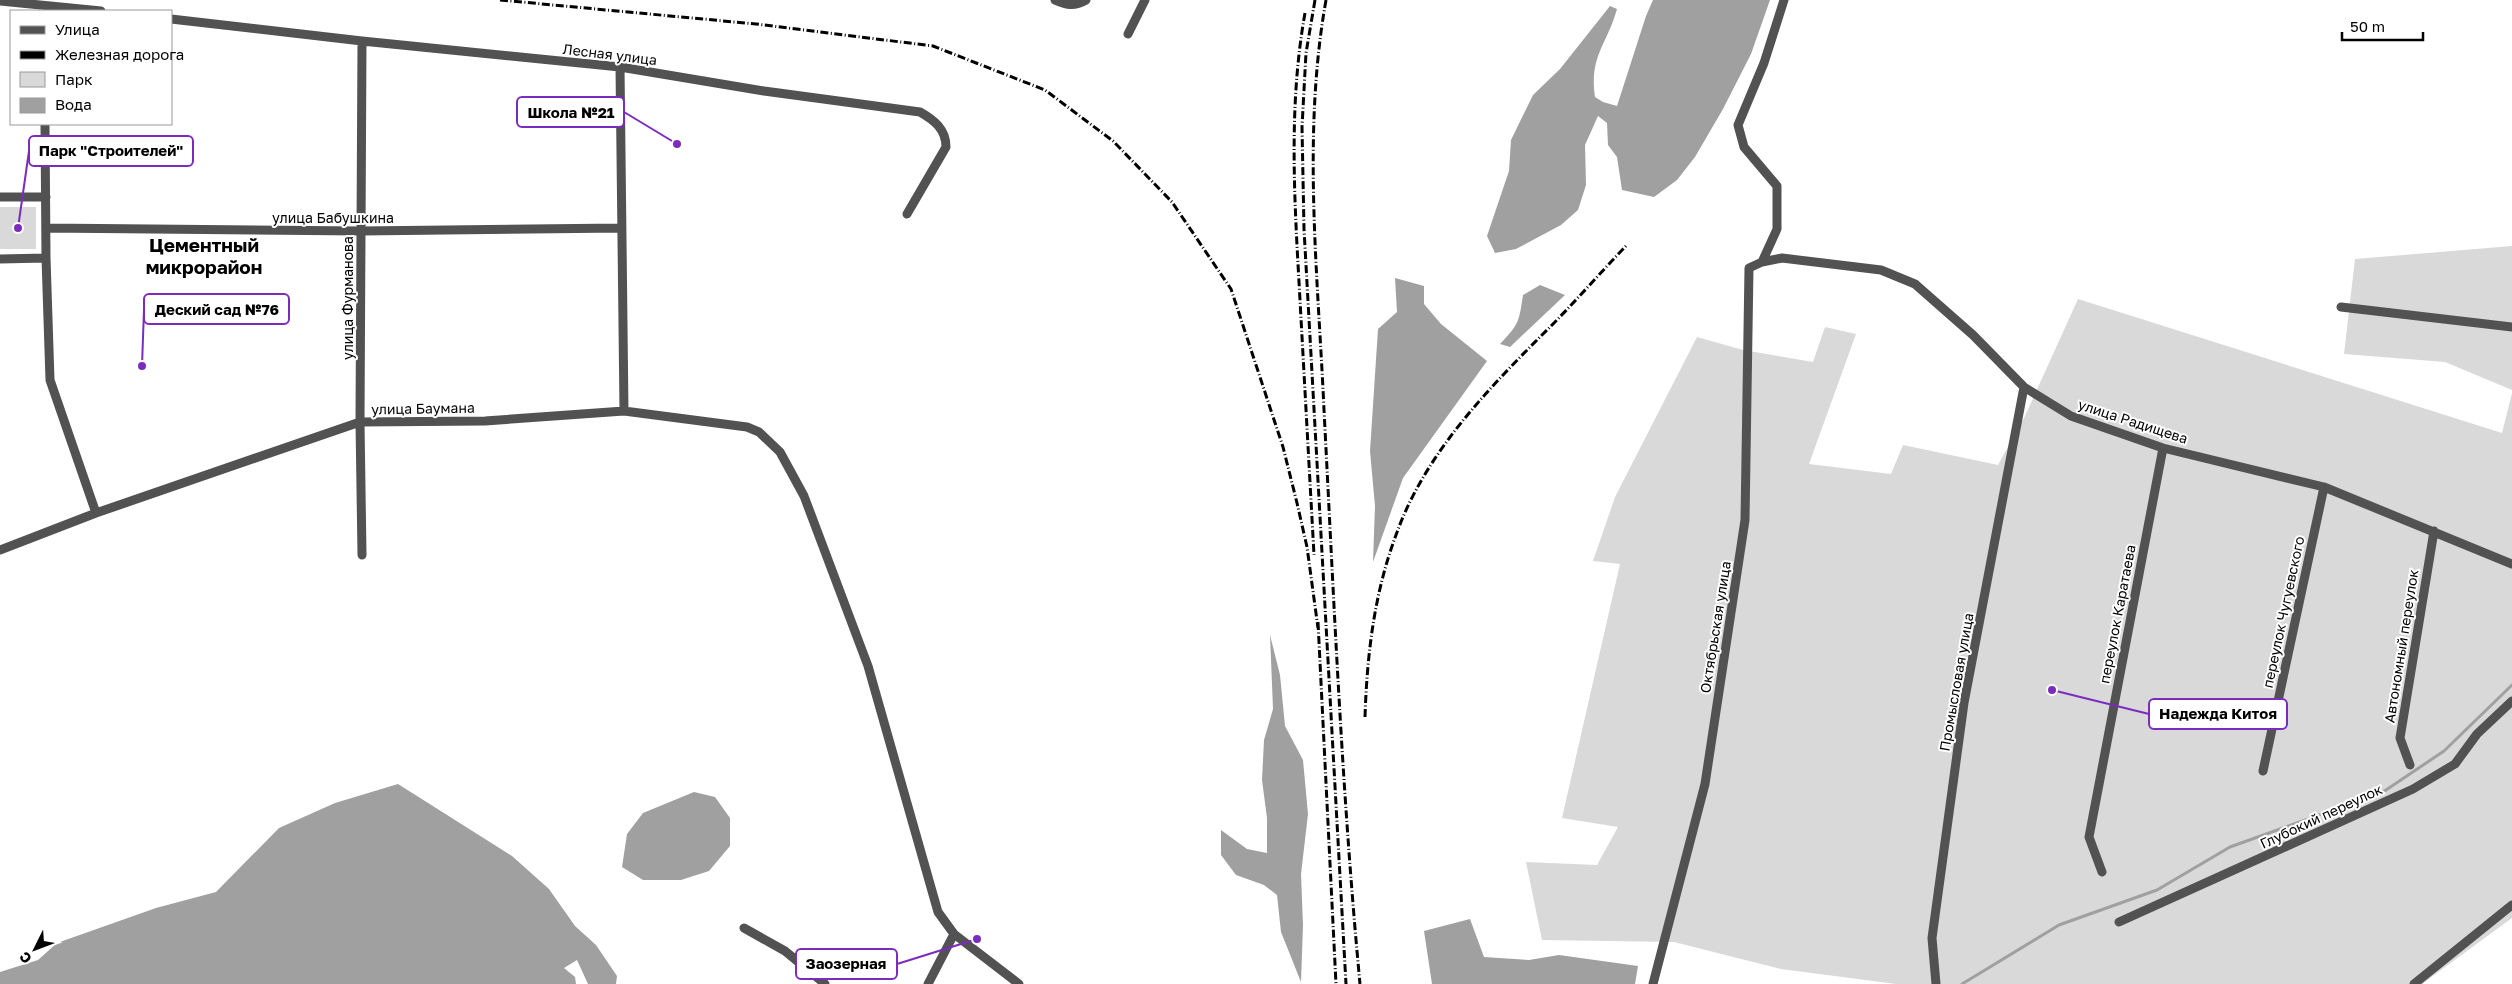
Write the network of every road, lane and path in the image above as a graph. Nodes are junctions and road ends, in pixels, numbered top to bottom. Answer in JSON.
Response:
{"nodes":[{"id":1,"x":1055,"y":0,"type":"edge"},
{"id":2,"x":1086,"y":0,"type":"edge"},
{"id":3,"x":1145,"y":0,"type":"edge"},
{"id":4,"x":1784,"y":0,"type":"edge"},
{"id":5,"x":0,"y":1,"type":"edge"},
{"id":6,"x":45,"y":8,"type":"edge"},
{"id":7,"x":82,"y":10,"type":"edge"},
{"id":8,"x":172,"y":19,"type":"edge"},
{"id":9,"x":1128,"y":34,"type":"dead end"},
{"id":10,"x":362,"y":42,"type":"junction"},
{"id":11,"x":620,"y":67,"type":"junction"},
{"id":12,"x":45,"y":125,"type":"edge"},
{"id":13,"x":0,"y":197,"type":"edge"},
{"id":14,"x":46,"y":197,"type":"junction"},
{"id":15,"x":907,"y":214,"type":"dead end"},
{"id":16,"x":46,"y":228,"type":"junction"},
{"id":17,"x":620,"y":228,"type":"junction"},
{"id":18,"x":361,"y":232,"type":"junction"},
{"id":19,"x":0,"y":258,"type":"edge"},
{"id":20,"x":46,"y":258,"type":"junction"},
{"id":21,"x":1762,"y":262,"type":"junction"},
{"id":22,"x":1749,"y":268,"type":"joint"},
{"id":23,"x":2341,"y":306,"type":"dead end"},
{"id":24,"x":2512,"y":327,"type":"edge"},
{"id":25,"x":2024,"y":387,"type":"junction"},
{"id":26,"x":624,"y":412,"type":"junction"},
{"id":27,"x":360,"y":422,"type":"junction"},
{"id":28,"x":2163,"y":448,"type":"junction"},
{"id":29,"x":2324,"y":487,"type":"junction"},
{"id":30,"x":96,"y":513,"type":"junction"},
{"id":31,"x":2434,"y":531,"type":"junction"},
{"id":32,"x":0,"y":550,"type":"edge"},
{"id":33,"x":362,"y":556,"type":"dead end"},
{"id":34,"x":2512,"y":564,"type":"edge"},
{"id":35,"x":2512,"y":701,"type":"edge"},
{"id":36,"x":2410,"y":765,"type":"dead end"},
{"id":37,"x":2263,"y":771,"type":"dead end"},
{"id":38,"x":2102,"y":872,"type":"dead end"},
{"id":39,"x":2512,"y":905,"type":"edge"},
{"id":40,"x":2119,"y":922,"type":"dead end"},
{"id":41,"x":744,"y":928,"type":"dead end"},
{"id":42,"x":954,"y":934,"type":"junction"},
{"id":43,"x":825,"y":984,"type":"edge"},
{"id":44,"x":928,"y":984,"type":"edge"},
{"id":45,"x":1019,"y":984,"type":"edge"},
{"id":46,"x":1653,"y":984,"type":"edge"},
{"id":47,"x":1936,"y":984,"type":"edge"},
{"id":48,"x":2414,"y":984,"type":"edge"}],
"edges":[{"from":1,"to":2,"type":"street"},
{"from":3,"to":9,"type":"street"},
{"from":4,"to":21,"type":"street"},
{"from":5,"to":6,"type":"street"},
{"from":6,"to":7,"type":"street"},
{"from":8,"to":10,"type":"street","name":"Лесная улица"},
{"from":10,"to":11,"type":"street","name":"Лесная улица"},
{"from":10,"to":18,"type":"street","name":"улица Фурманова"},
{"from":11,"to":15,"type":"street","name":"Лесная улица"},
{"from":11,"to":17,"type":"street"},
{"from":12,"to":14,"type":"street"},
{"from":13,"to":14,"type":"street"},
{"from":14,"to":16,"type":"street"},
{"from":16,"to":18,"type":"street","name":"улица Бабушкина"},
{"from":16,"to":20,"type":"street"},
{"from":17,"to":18,"type":"street","name":"улица Бабушкина"},
{"from":17,"to":26,"type":"street"},
{"from":18,"to":27,"type":"street","name":"улица Фурманова"},
{"from":19,"to":20,"type":"street"},
{"from":20,"to":30,"type":"street"},
{"from":21,"to":22,"type":"street","name":"улица Радищева"},
{"from":21,"to":25,"type":"street","name":"улица Радищева"},
{"from":22,"to":46,"type":"street","name":"Октябрьская улица"},
{"from":23,"to":24,"type":"street"},
{"from":25,"to":28,"type":"street","name":"улица Радищева"},
{"from":25,"to":47,"type":"street","name":"Промысловая улица"},
{"from":26,"to":27,"type":"street","name":"улица Баумана"},
{"from":26,"to":42,"type":"street","name":"улица Баумана"},
{"from":27,"to":30,"type":"street","name":"улица Баумана"},
{"from":27,"to":33,"type":"street","name":"улица Фурманова"},
{"from":28,"to":29,"type":"street","name":"улица Радищева"},
{"from":28,"to":38,"type":"street","name":"переулок Каратаева"},
{"from":29,"to":31,"type":"street","name":"улица Радищева"},
{"from":29,"to":37,"type":"street","name":"переулок Чугуевского"},
{"from":30,"to":32,"type":"street","name":"улица Баумана"},
{"from":31,"to":34,"type":"street","name":"улица Радищева"},
{"from":31,"to":36,"type":"street","name":"Автономный переулок"},
{"from":35,"to":40,"type":"street","name":"Глубокий переулок"},
{"from":39,"to":48,"type":"street"},
{"from":41,"to":43,"type":"street"},
{"from":42,"to":44,"type":"street"},
{"from":42,"to":45,"type":"street"}]}
